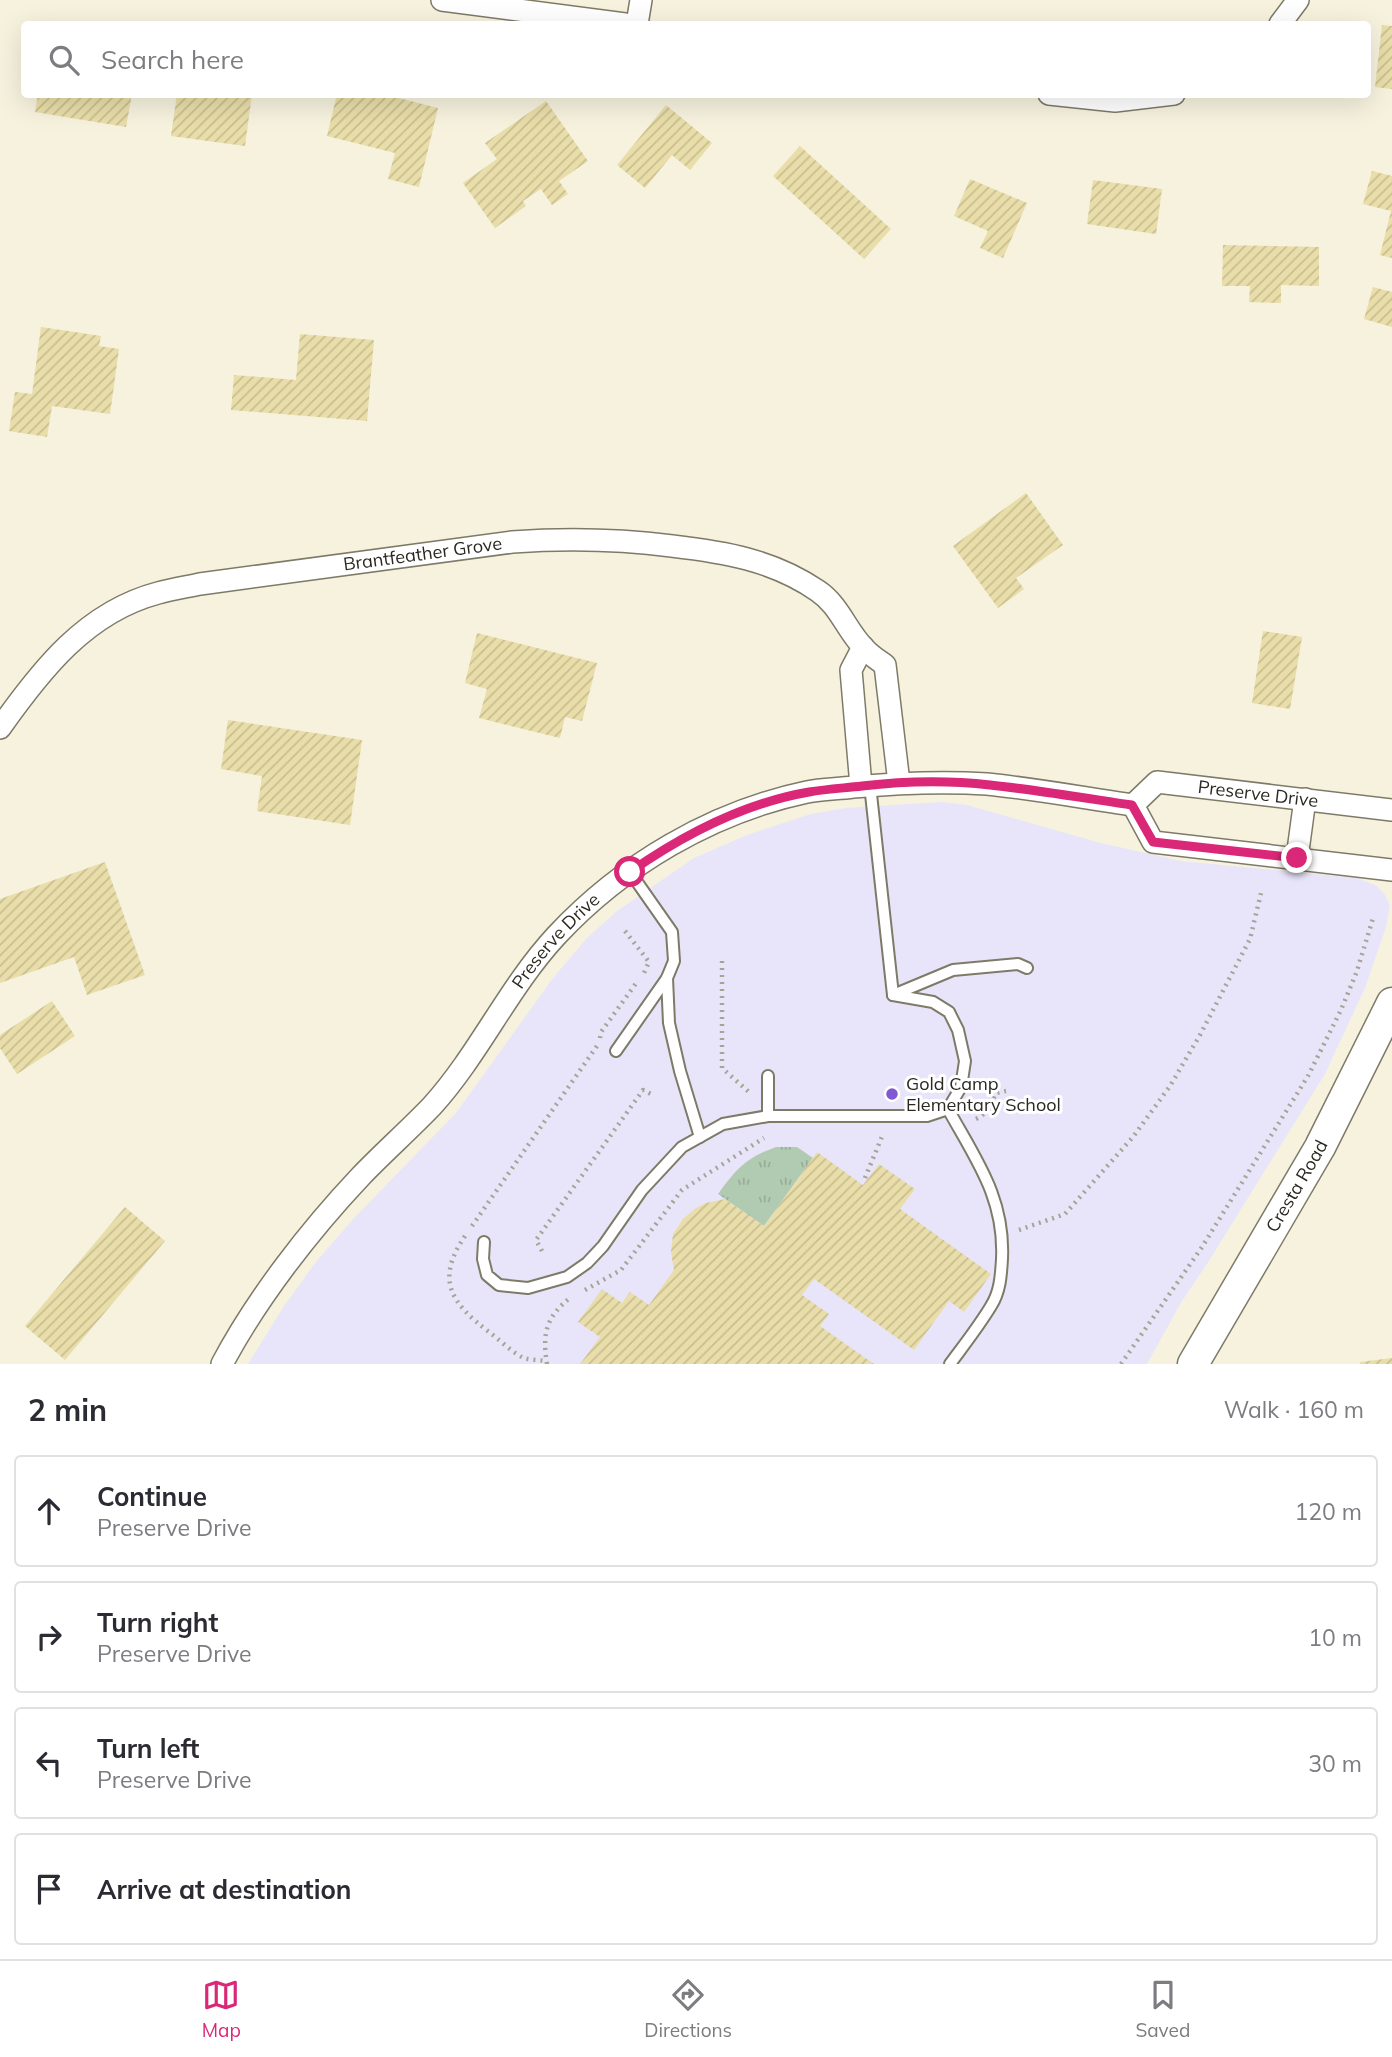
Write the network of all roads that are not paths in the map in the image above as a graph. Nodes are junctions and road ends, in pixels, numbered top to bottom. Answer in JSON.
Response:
{"nodes":[{"id":1,"x":442,"y":0,"type":"edge"},
{"id":2,"x":642,"y":0,"type":"edge"},
{"id":3,"x":1297,"y":0,"type":"edge"},
{"id":4,"x":602,"y":21,"type":"edge"},
{"id":5,"x":638,"y":21,"type":"edge"},
{"id":6,"x":1282,"y":21,"type":"edge"},
{"id":7,"x":1087,"y":98,"type":"edge"},
{"id":8,"x":1140,"y":98,"type":"edge"},
{"id":9,"x":863,"y":647,"type":"junction"},
{"id":10,"x":0,"y":728,"type":"edge"},
{"id":11,"x":900,"y":783,"type":"junction"},
{"id":12,"x":866,"y":786,"type":"junction"},
{"id":13,"x":1305,"y":799,"type":"junction"},
{"id":14,"x":1132,"y":805,"type":"junction"},
{"id":15,"x":1392,"y":810,"type":"edge"},
{"id":16,"x":1297,"y":858,"type":"junction"},
{"id":17,"x":1392,"y":870,"type":"edge"},
{"id":18,"x":630,"y":872,"type":"junction"},
{"id":19,"x":1027,"y":968,"type":"dead end"},
{"id":20,"x":667,"y":978,"type":"junction"},
{"id":21,"x":893,"y":995,"type":"junction"},
{"id":22,"x":1392,"y":1003,"type":"edge"},
{"id":23,"x":617,"y":1051,"type":"dead end"},
{"id":24,"x":768,"y":1076,"type":"dead end"},
{"id":25,"x":948,"y":1109,"type":"junction"},
{"id":26,"x":768,"y":1116,"type":"junction"},
{"id":27,"x":700,"y":1136,"type":"junction"},
{"id":28,"x":484,"y":1242,"type":"dead end"},
{"id":29,"x":222,"y":1364,"type":"edge"},
{"id":30,"x":950,"y":1364,"type":"edge"},
{"id":31,"x":1194,"y":1364,"type":"edge"}],
"edges":[{"from":1,"to":4,"type":"street"},
{"from":2,"to":5,"type":"street"},
{"from":3,"to":6,"type":"street"},
{"from":7,"to":8,"type":"street"},
{"from":9,"to":10,"type":"street","name":"Brantfeather Grove"},
{"from":9,"to":11,"type":"street","name":"Brantfeather Grove"},
{"from":9,"to":12,"type":"street"},
{"from":11,"to":12,"type":"street","name":"Preserve Drive"},
{"from":11,"to":14,"type":"street","name":"Preserve Drive"},
{"from":12,"to":18,"type":"street","name":"Preserve Drive"},
{"from":12,"to":21,"type":"lane"},
{"from":13,"to":14,"type":"street","name":"Preserve Drive"},
{"from":13,"to":15,"type":"street","name":"Preserve Drive"},
{"from":13,"to":16,"type":"street"},
{"from":14,"to":16,"type":"street"},
{"from":16,"to":17,"type":"street"},
{"from":18,"to":20,"type":"lane"},
{"from":18,"to":29,"type":"street","name":"Preserve Drive"},
{"from":19,"to":21,"type":"lane"},
{"from":20,"to":23,"type":"lane"},
{"from":20,"to":27,"type":"lane"},
{"from":21,"to":25,"type":"lane"},
{"from":22,"to":31,"type":"main road","name":"Cresta Road"},
{"from":24,"to":26,"type":"lane"},
{"from":25,"to":26,"type":"lane"},
{"from":25,"to":30,"type":"lane"},
{"from":26,"to":27,"type":"lane"},
{"from":27,"to":28,"type":"lane"}]}
